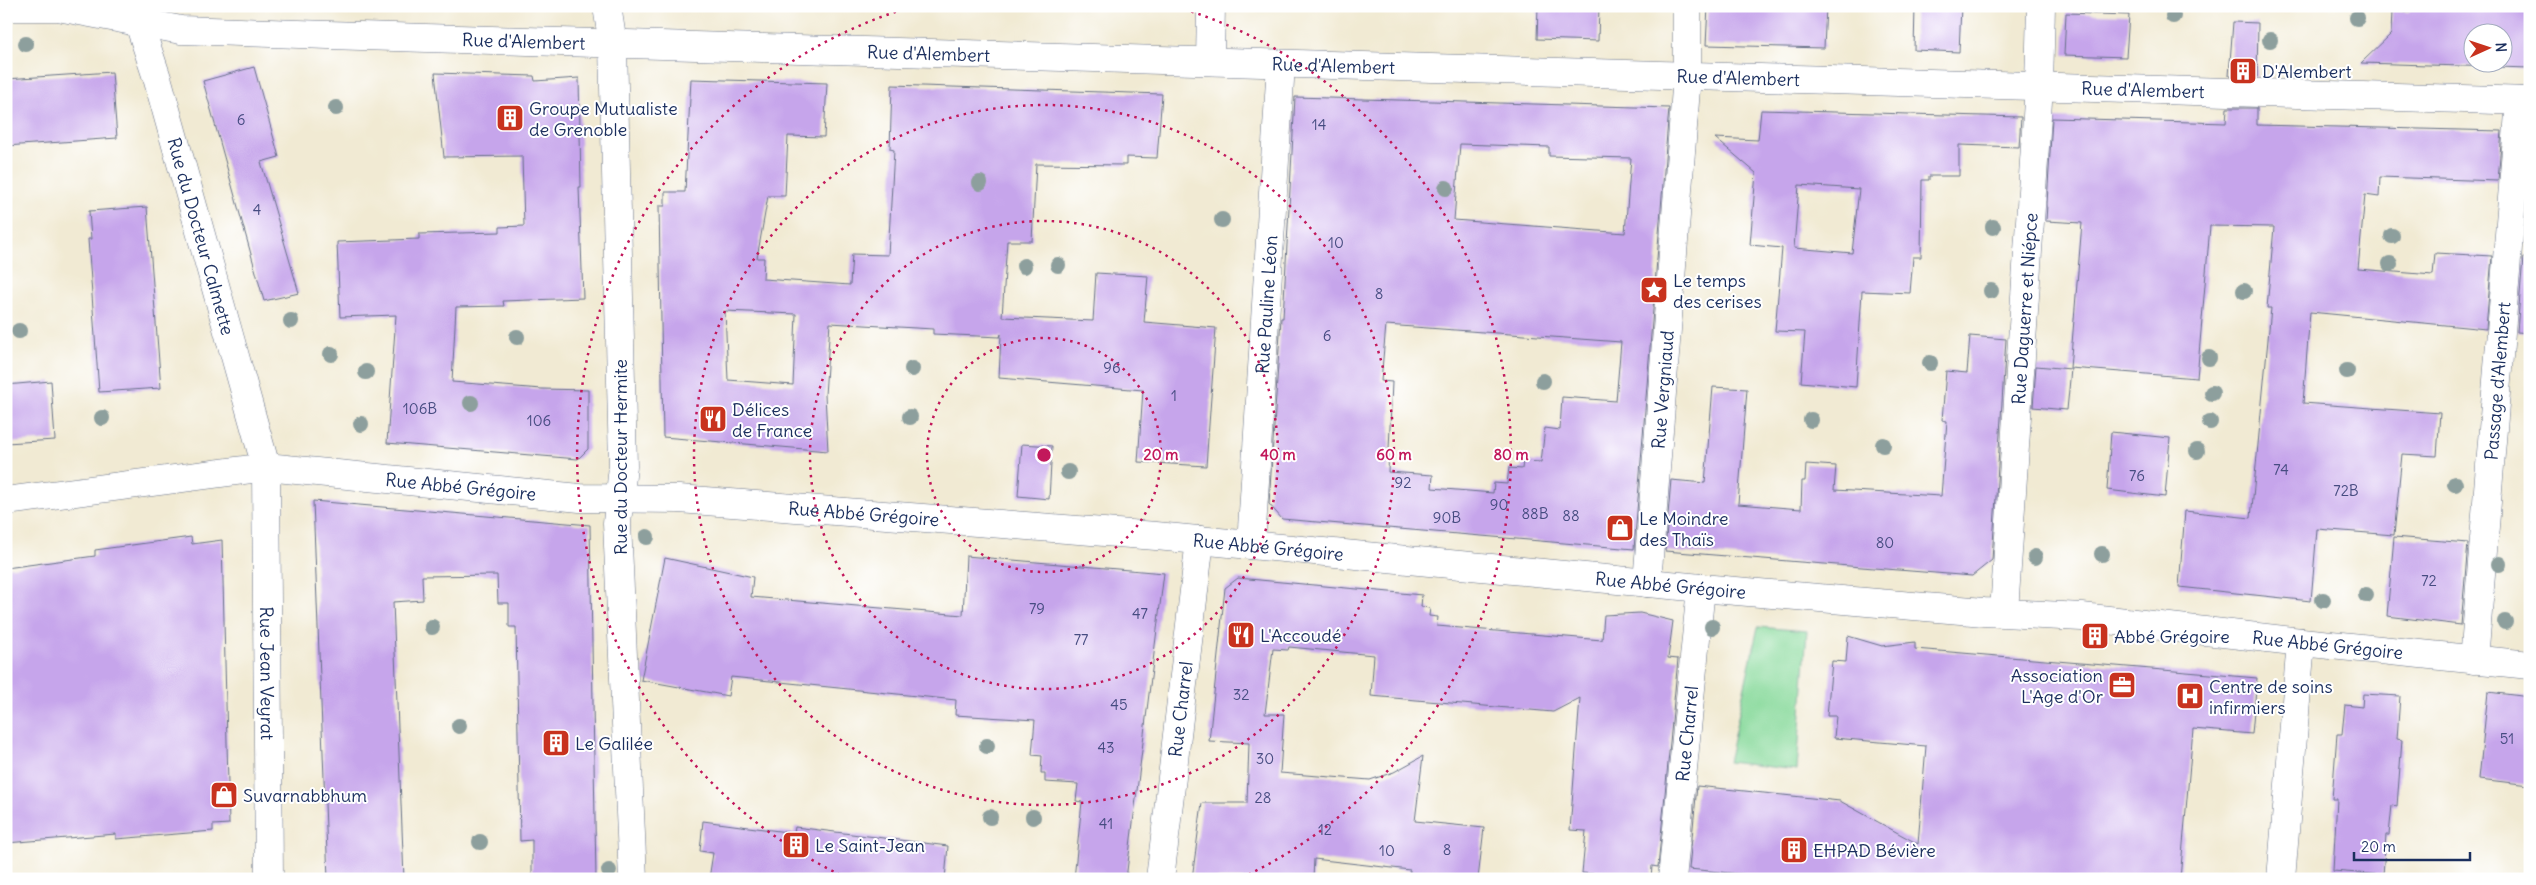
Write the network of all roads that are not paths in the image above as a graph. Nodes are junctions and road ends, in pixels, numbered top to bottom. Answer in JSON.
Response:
{"nodes":[{"id":1,"x":607,"y":6,"type":"edge"},
{"id":2,"x":1211,"y":6,"type":"edge"},
{"id":3,"x":1687,"y":6,"type":"edge"},
{"id":4,"x":2041,"y":6,"type":"edge"},
{"id":5,"x":6,"y":7,"type":"edge"},
{"id":6,"x":135,"y":14,"type":"edge"},
{"id":7,"x":613,"y":45,"type":"junction"},
{"id":8,"x":1210,"y":61,"type":"junction"},
{"id":9,"x":1281,"y":64,"type":"junction"},
{"id":10,"x":1687,"y":76,"type":"junction"},
{"id":11,"x":2039,"y":86,"type":"junction"},
{"id":12,"x":2525,"y":101,"type":"edge"},
{"id":13,"x":266,"y":467,"type":"junction"},
{"id":14,"x":621,"y":499,"type":"junction"},
{"id":15,"x":6,"y":501,"type":"edge"},
{"id":16,"x":1200,"y":540,"type":"junction"},
{"id":17,"x":1251,"y":545,"type":"junction"},
{"id":18,"x":1647,"y":583,"type":"junction"},
{"id":19,"x":1701,"y":588,"type":"junction"},
{"id":20,"x":2004,"y":612,"type":"junction"},
{"id":21,"x":2301,"y":642,"type":"junction"},
{"id":22,"x":2474,"y":660,"type":"junction"},
{"id":23,"x":2530,"y":665,"type":"edge"},
{"id":24,"x":269,"y":879,"type":"edge"},
{"id":25,"x":632,"y":879,"type":"edge"},
{"id":26,"x":1160,"y":879,"type":"edge"},
{"id":27,"x":1672,"y":879,"type":"edge"},
{"id":28,"x":2281,"y":879,"type":"edge"}],
"edges":[{"from":1,"to":7,"type":"street","name":"Rue du Docteur Hermite"},
{"from":2,"to":8,"type":"street"},
{"from":3,"to":10,"type":"street","name":"Rue Vergniaud"},
{"from":4,"to":11,"type":"street","name":"Rue Daguerre et Niépce"},
{"from":5,"to":6,"type":"street","name":"Rue d'Alembert"},
{"from":6,"to":7,"type":"street","name":"Rue d'Alembert"},
{"from":6,"to":13,"type":"street","name":"Rue du Docteur Calmette"},
{"from":7,"to":8,"type":"street","name":"Rue d'Alembert"},
{"from":7,"to":14,"type":"street","name":"Rue du Docteur Hermite"},
{"from":8,"to":9,"type":"street","name":"Rue d'Alembert"},
{"from":9,"to":10,"type":"street","name":"Rue d'Alembert"},
{"from":9,"to":17,"type":"street","name":"Rue Pauline Léon"},
{"from":10,"to":11,"type":"street","name":"Rue d'Alembert"},
{"from":10,"to":18,"type":"street","name":"Rue Vergniaud"},
{"from":11,"to":12,"type":"street","name":"Rue d'Alembert"},
{"from":11,"to":20,"type":"street","name":"Rue Daguerre et Niépce"},
{"from":12,"to":22,"type":"street","name":"Passage d'Alembert"},
{"from":13,"to":14,"type":"street","name":"Rue Abbé Grégoire"},
{"from":13,"to":15,"type":"street","name":"Rue Abbé Grégoire"},
{"from":13,"to":24,"type":"street","name":"Rue Jean Veyrat"},
{"from":14,"to":16,"type":"street","name":"Rue Abbé Grégoire"},
{"from":14,"to":25,"type":"street","name":"Rue du Docteur Hermite"},
{"from":16,"to":17,"type":"street","name":"Rue Abbé Grégoire"},
{"from":16,"to":26,"type":"street","name":"Rue Charrel"},
{"from":17,"to":18,"type":"street","name":"Rue Abbé Grégoire"},
{"from":18,"to":19,"type":"street","name":"Rue Abbé Grégoire"},
{"from":19,"to":20,"type":"street","name":"Rue Abbé Grégoire"},
{"from":19,"to":27,"type":"street","name":"Rue Charrel"},
{"from":20,"to":21,"type":"street","name":"Rue Abbé Grégoire"},
{"from":21,"to":22,"type":"street","name":"Rue Abbé Grégoire"},
{"from":21,"to":28,"type":"street"},
{"from":22,"to":23,"type":"street","name":"Rue Abbé Grégoire"}]}
